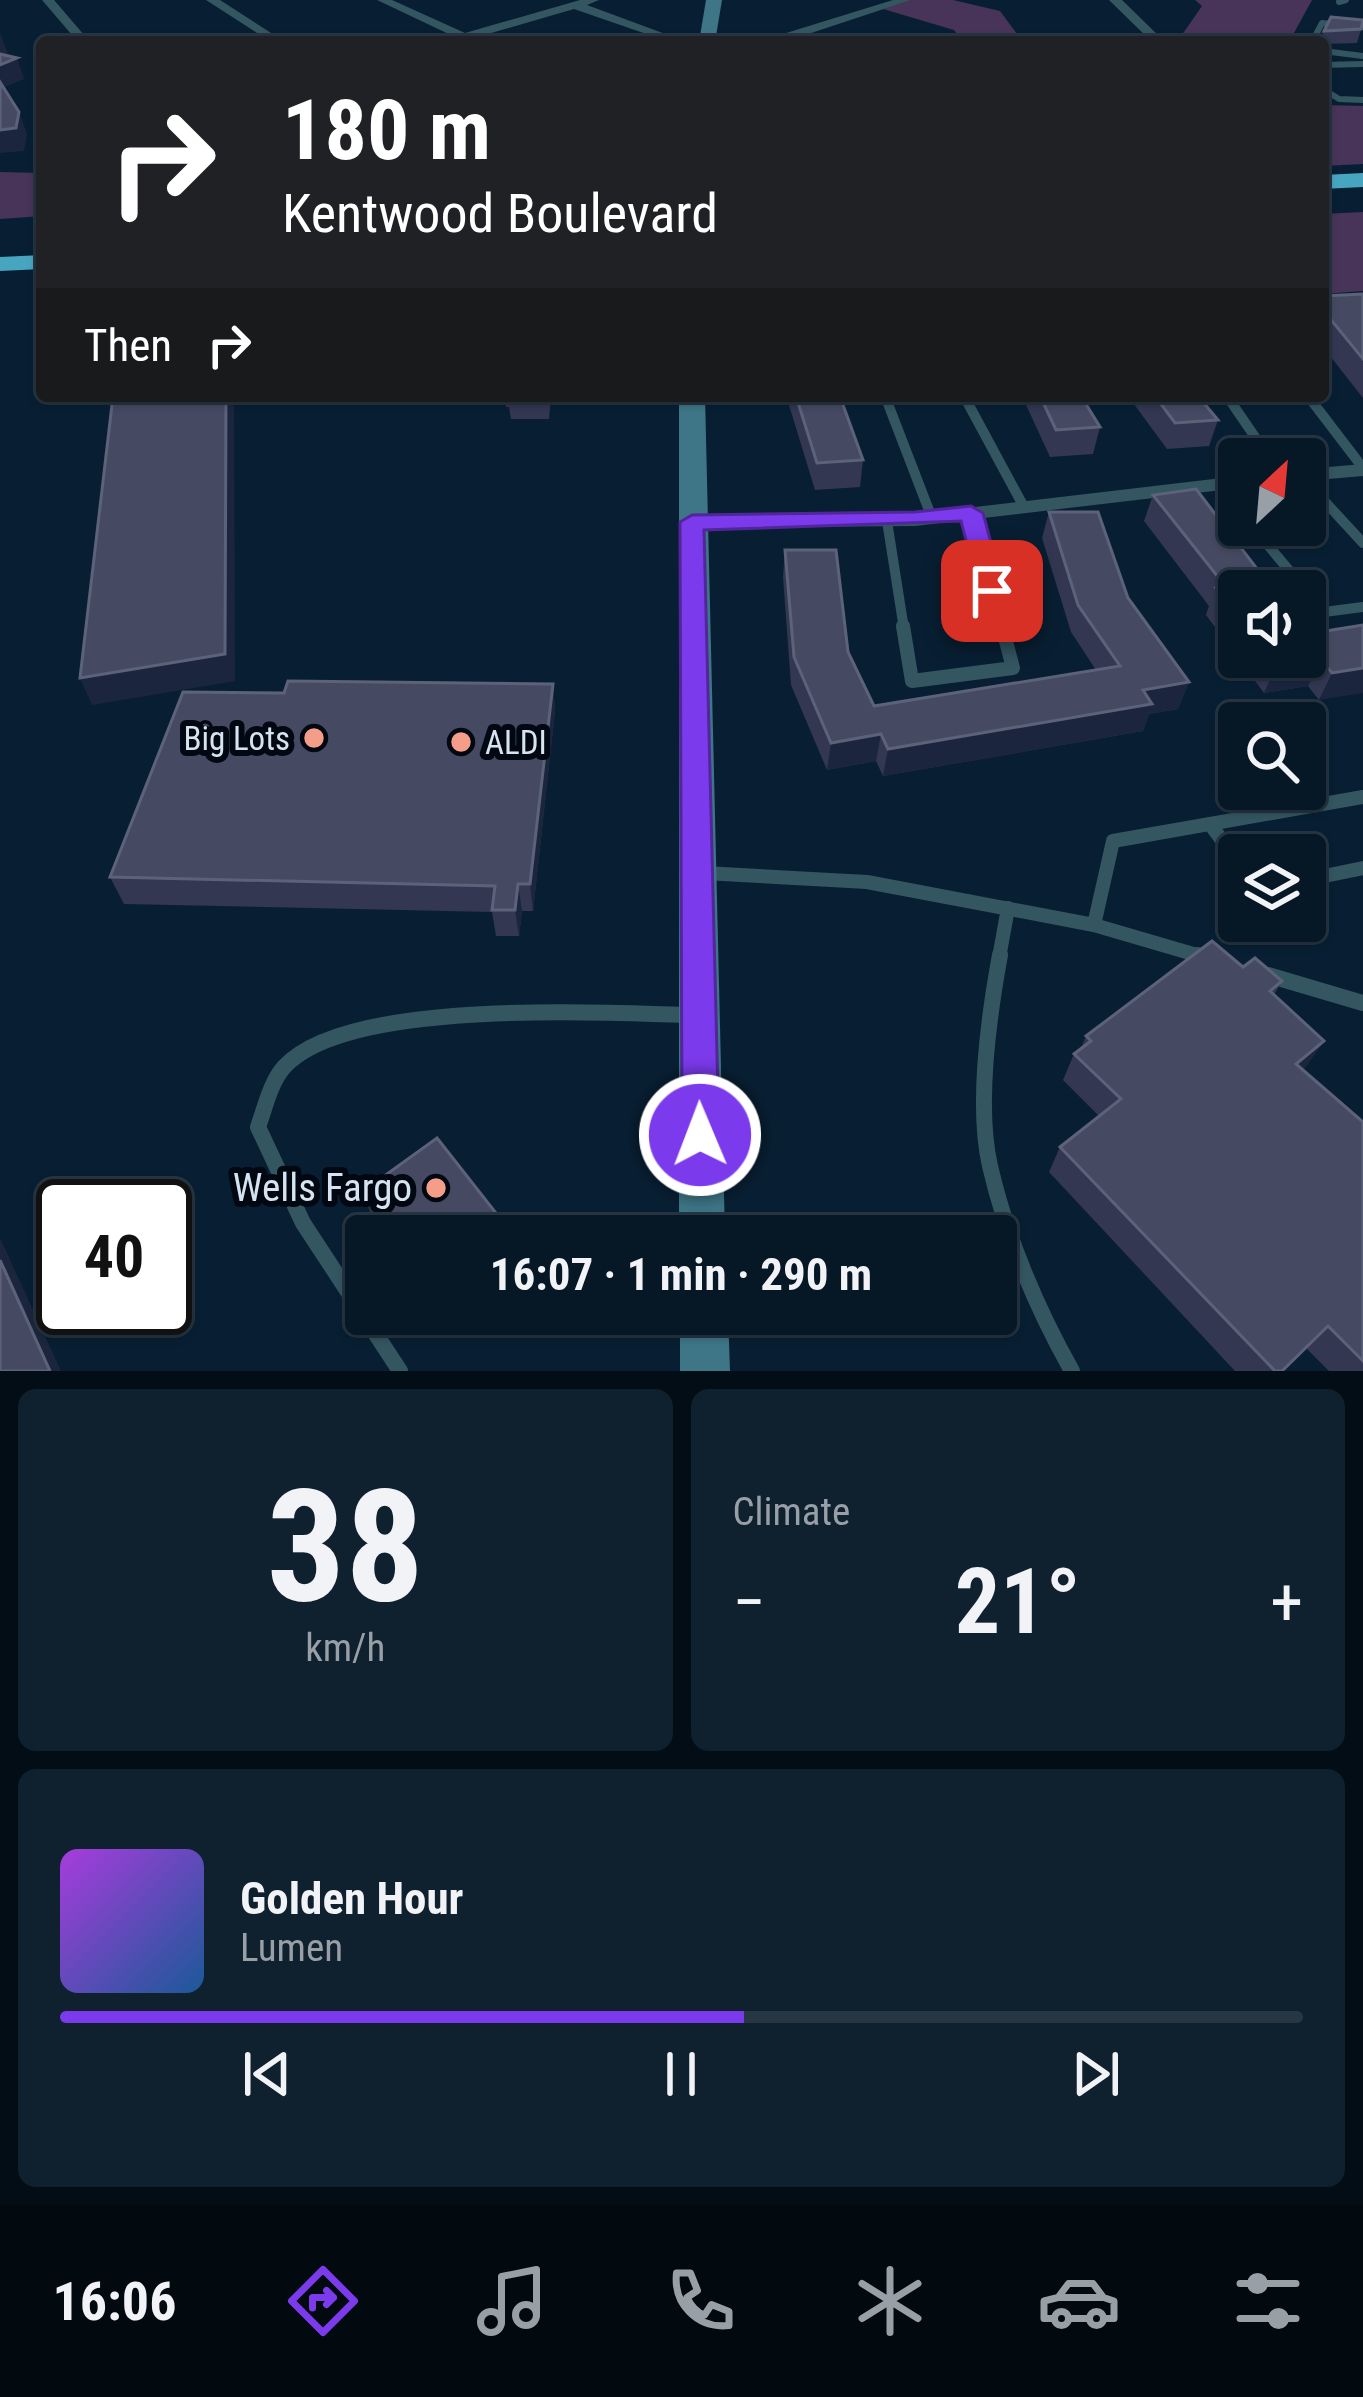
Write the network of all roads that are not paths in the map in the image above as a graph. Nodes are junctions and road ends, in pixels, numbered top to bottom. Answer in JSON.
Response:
{"nodes":[{"id":1,"x":48,"y":0,"type":"edge"},
{"id":2,"x":212,"y":0,"type":"edge"},
{"id":3,"x":383,"y":0,"type":"edge"},
{"id":4,"x":593,"y":0,"type":"edge"},
{"id":5,"x":714,"y":0,"type":"edge"},
{"id":6,"x":904,"y":0,"type":"edge"},
{"id":7,"x":1115,"y":0,"type":"edge"},
{"id":8,"x":570,"y":3,"type":"edge"},
{"id":9,"x":1363,"y":27,"type":"edge"},
{"id":10,"x":662,"y":34,"type":"dead end"},
{"id":11,"x":79,"y":36,"type":"edge"},
{"id":12,"x":269,"y":36,"type":"edge"},
{"id":13,"x":463,"y":36,"type":"edge"},
{"id":14,"x":478,"y":36,"type":"edge"},
{"id":15,"x":709,"y":36,"type":"edge"},
{"id":16,"x":790,"y":36,"type":"edge"},
{"id":17,"x":1153,"y":36,"type":"edge"},
{"id":18,"x":1315,"y":36,"type":"edge"},
{"id":19,"x":1329,"y":52,"type":"edge"},
{"id":20,"x":1363,"y":60,"type":"edge"},
{"id":21,"x":1329,"y":64,"type":"edge"},
{"id":22,"x":1329,"y":93,"type":"edge"},
{"id":23,"x":1363,"y":100,"type":"edge"},
{"id":24,"x":1363,"y":180,"type":"edge"},
{"id":25,"x":1329,"y":182,"type":"edge"},
{"id":26,"x":1363,"y":195,"type":"edge"},
{"id":27,"x":1329,"y":197,"type":"edge"},
{"id":28,"x":36,"y":245,"type":"edge"},
{"id":29,"x":0,"y":247,"type":"edge"},
{"id":30,"x":36,"y":262,"type":"edge"},
{"id":31,"x":0,"y":264,"type":"edge"},
{"id":32,"x":692,"y":402,"type":"edge"},
{"id":33,"x":887,"y":402,"type":"edge"},
{"id":34,"x":967,"y":402,"type":"edge"},
{"id":35,"x":1231,"y":402,"type":"edge"},
{"id":36,"x":1313,"y":402,"type":"edge"},
{"id":37,"x":1256,"y":438,"type":"edge"},
{"id":38,"x":1363,"y":469,"type":"edge"},
{"id":39,"x":1326,"y":475,"type":"edge"},
{"id":40,"x":1218,"y":485,"type":"edge"},
{"id":41,"x":1326,"y":502,"type":"edge"},
{"id":42,"x":1024,"y":507,"type":"junction"},
{"id":43,"x":971,"y":513,"type":"junction"},
{"id":44,"x":932,"y":518,"type":"junction"},
{"id":45,"x":887,"y":520,"type":"junction"},
{"id":46,"x":692,"y":522,"type":"junction"},
{"id":47,"x":1363,"y":543,"type":"edge"},
{"id":48,"x":1268,"y":546,"type":"edge"},
{"id":49,"x":1363,"y":608,"type":"edge"},
{"id":50,"x":1363,"y":796,"type":"edge"},
{"id":51,"x":1210,"y":824,"type":"junction"},
{"id":52,"x":1218,"y":834,"type":"edge"},
{"id":53,"x":1363,"y":868,"type":"edge"},
{"id":54,"x":697,"y":873,"type":"junction"},
{"id":55,"x":1326,"y":876,"type":"edge"},
{"id":56,"x":1008,"y":908,"type":"junction"},
{"id":57,"x":1094,"y":925,"type":"junction"},
{"id":58,"x":1228,"y":964,"type":"edge"},
{"id":59,"x":1251,"y":970,"type":"edge"},
{"id":60,"x":1363,"y":1003,"type":"edge"},
{"id":61,"x":699,"y":1016,"type":"junction"},
{"id":62,"x":702,"y":1215,"type":"edge"},
{"id":63,"x":704,"y":1335,"type":"edge"},
{"id":64,"x":400,"y":1371,"type":"edge"},
{"id":65,"x":705,"y":1371,"type":"edge"},
{"id":66,"x":1072,"y":1371,"type":"edge"}],
"edges":[{"from":1,"to":11,"type":"street"},
{"from":2,"to":12,"type":"street"},
{"from":3,"to":13,"type":"street"},
{"from":4,"to":8,"type":"street"},
{"from":5,"to":15,"type":"street"},
{"from":6,"to":16,"type":"street"},
{"from":7,"to":17,"type":"street"},
{"from":8,"to":10,"type":"street"},
{"from":8,"to":14,"type":"street"},
{"from":9,"to":18,"type":"lane"},
{"from":19,"to":20,"type":"lane"},
{"from":20,"to":21,"type":"lane"},
{"from":22,"to":23,"type":"lane"},
{"from":24,"to":25,"type":"highway"},
{"from":26,"to":27,"type":"highway"},
{"from":28,"to":29,"type":"highway"},
{"from":30,"to":31,"type":"highway"},
{"from":32,"to":46,"type":"street"},
{"from":33,"to":44,"type":"lane"},
{"from":34,"to":42,"type":"lane"},
{"from":35,"to":37,"type":"lane"},
{"from":36,"to":38,"type":"lane"},
{"from":38,"to":39,"type":"street"},
{"from":40,"to":42,"type":"street"},
{"from":41,"to":47,"type":"lane"},
{"from":42,"to":43,"type":"street"},
{"from":43,"to":44,"type":"street"},
{"from":43,"to":45,"type":"lane"},
{"from":44,"to":45,"type":"street"},
{"from":45,"to":46,"type":"street"},
{"from":46,"to":54,"type":"street"},
{"from":48,"to":49,"type":"lane"},
{"from":50,"to":51,"type":"lane"},
{"from":51,"to":52,"type":"lane"},
{"from":51,"to":57,"type":"lane"},
{"from":53,"to":55,"type":"lane"},
{"from":54,"to":56,"type":"lane"},
{"from":54,"to":61,"type":"street"},
{"from":56,"to":57,"type":"lane"},
{"from":56,"to":66,"type":"lane"},
{"from":57,"to":58,"type":"lane"},
{"from":59,"to":60,"type":"lane"},
{"from":61,"to":62,"type":"street"},
{"from":61,"to":64,"type":"lane"},
{"from":63,"to":65,"type":"street"}]}
